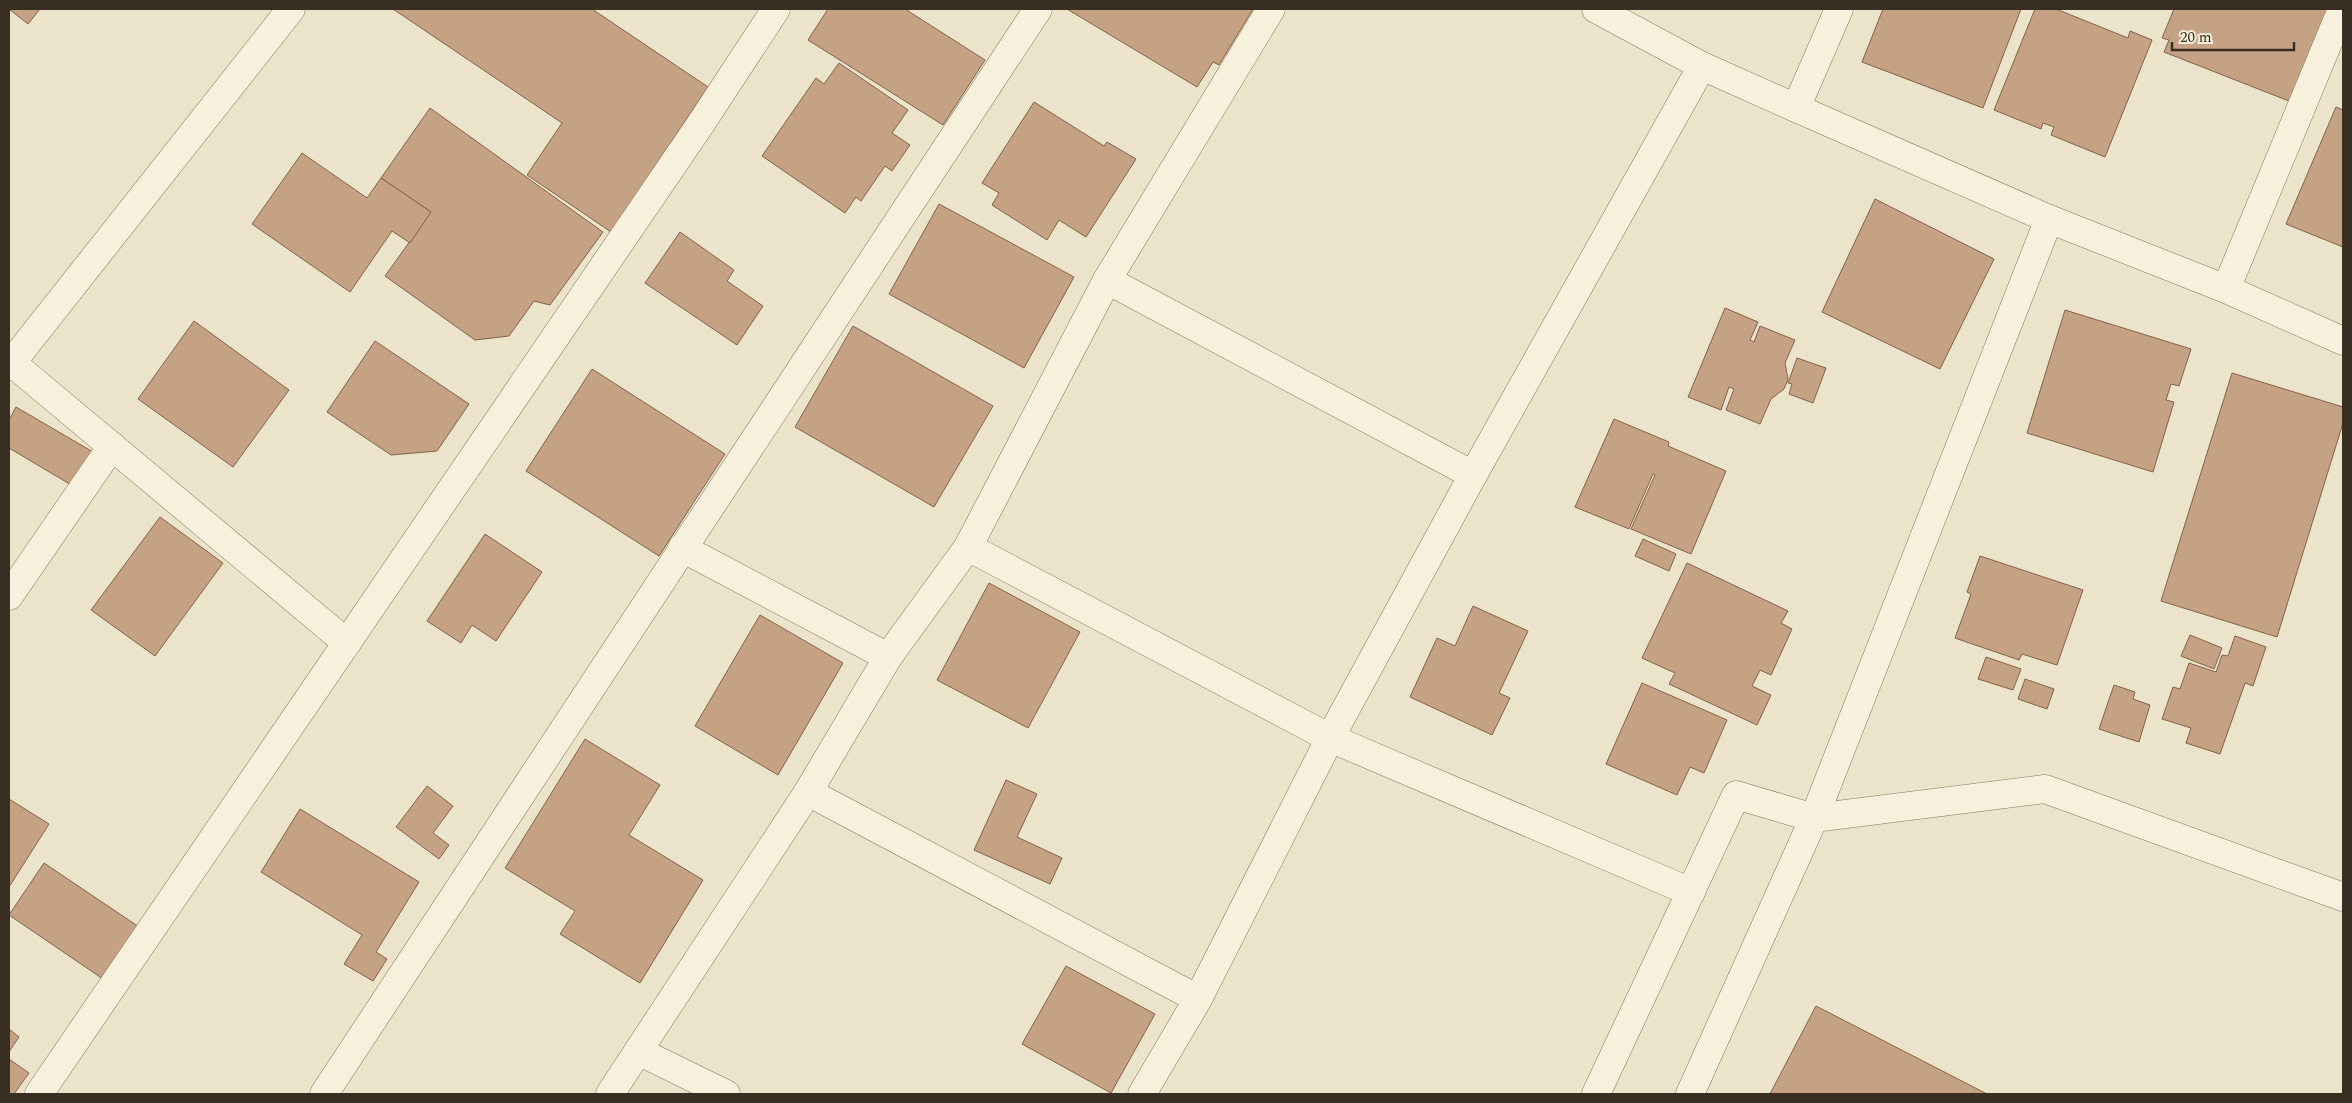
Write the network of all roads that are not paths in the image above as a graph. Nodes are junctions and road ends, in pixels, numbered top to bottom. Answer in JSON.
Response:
{"nodes":[{"id":1,"x":292,"y":9,"type":"edge"},
{"id":2,"x":776,"y":9,"type":"edge"},
{"id":3,"x":1038,"y":9,"type":"edge"},
{"id":4,"x":1271,"y":9,"type":"edge"},
{"id":5,"x":1596,"y":9,"type":"edge"},
{"id":6,"x":1839,"y":9,"type":"edge"},
{"id":7,"x":2342,"y":9,"type":"edge"},
{"id":8,"x":1702,"y":66,"type":"junction"},
{"id":9,"x":1796,"y":108,"type":"junction"},
{"id":10,"x":2049,"y":219,"type":"junction"},
{"id":11,"x":1107,"y":280,"type":"junction"},
{"id":12,"x":2226,"y":290,"type":"junction"},
{"id":13,"x":2343,"y":341,"type":"edge"},
{"id":14,"x":10,"y":364,"type":"edge"},
{"id":15,"x":112,"y":446,"type":"junction"},
{"id":16,"x":1473,"y":475,"type":"junction"},
{"id":17,"x":968,"y":547,"type":"junction"},
{"id":18,"x":682,"y":548,"type":"junction"},
{"id":19,"x":9,"y":596,"type":"edge"},
{"id":20,"x":347,"y":642,"type":"junction"},
{"id":21,"x":888,"y":657,"type":"junction"},
{"id":22,"x":1330,"y":738,"type":"junction"},
{"id":23,"x":808,"y":792,"type":"junction"},
{"id":24,"x":1814,"y":818,"type":"junction"},
{"id":25,"x":1691,"y":892,"type":"junction"},
{"id":26,"x":2343,"y":897,"type":"edge"},
{"id":27,"x":1198,"y":999,"type":"junction"},
{"id":28,"x":638,"y":1051,"type":"junction"},
{"id":29,"x":39,"y":1094,"type":"edge"},
{"id":30,"x":324,"y":1094,"type":"edge"},
{"id":31,"x":610,"y":1094,"type":"edge"},
{"id":32,"x":726,"y":1094,"type":"edge"},
{"id":33,"x":1142,"y":1094,"type":"edge"},
{"id":34,"x":1596,"y":1094,"type":"edge"},
{"id":35,"x":1690,"y":1094,"type":"edge"}],
"edges":[{"from":1,"to":14,"type":"street"},
{"from":2,"to":20,"type":"street"},
{"from":3,"to":18,"type":"street"},
{"from":4,"to":11,"type":"street"},
{"from":5,"to":8,"type":"street"},
{"from":6,"to":9,"type":"street"},
{"from":7,"to":12,"type":"street"},
{"from":8,"to":9,"type":"street"},
{"from":8,"to":16,"type":"street"},
{"from":9,"to":10,"type":"street"},
{"from":10,"to":12,"type":"street"},
{"from":10,"to":24,"type":"street"},
{"from":11,"to":16,"type":"street"},
{"from":11,"to":17,"type":"street"},
{"from":12,"to":13,"type":"street"},
{"from":14,"to":15,"type":"street"},
{"from":15,"to":19,"type":"street"},
{"from":15,"to":20,"type":"street"},
{"from":16,"to":22,"type":"street"},
{"from":17,"to":21,"type":"street"},
{"from":17,"to":22,"type":"street"},
{"from":18,"to":21,"type":"street"},
{"from":18,"to":30,"type":"street"},
{"from":20,"to":29,"type":"street"},
{"from":21,"to":23,"type":"street"},
{"from":22,"to":25,"type":"street"},
{"from":22,"to":27,"type":"street"},
{"from":23,"to":27,"type":"street"},
{"from":23,"to":28,"type":"street"},
{"from":24,"to":25,"type":"street"},
{"from":24,"to":26,"type":"street"},
{"from":24,"to":35,"type":"street"},
{"from":25,"to":34,"type":"street"},
{"from":27,"to":33,"type":"street"},
{"from":28,"to":31,"type":"street"},
{"from":28,"to":32,"type":"street"}]}
